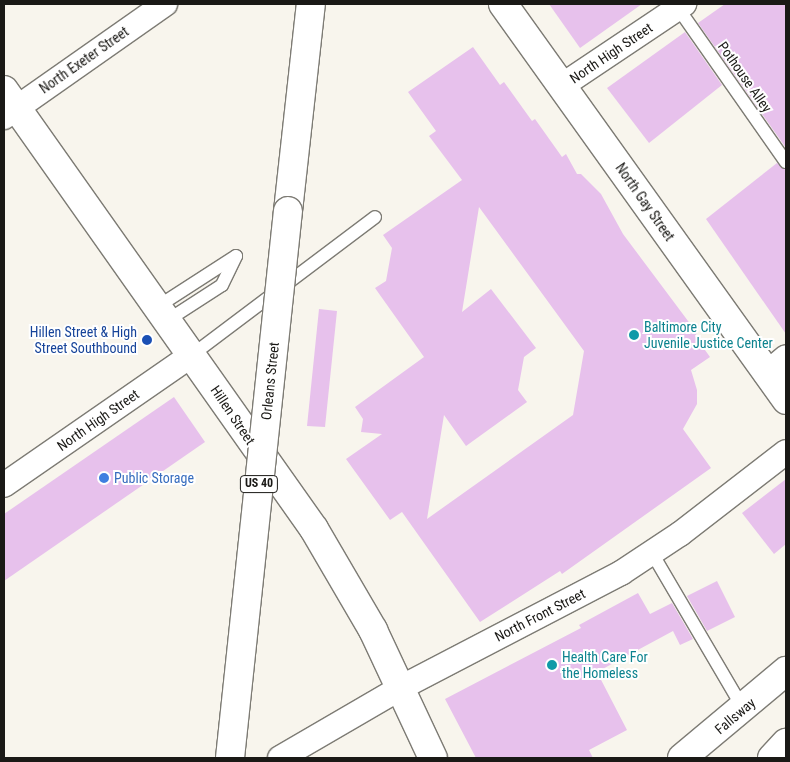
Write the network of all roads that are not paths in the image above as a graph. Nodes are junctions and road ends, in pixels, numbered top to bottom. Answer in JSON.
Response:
{"nodes":[{"id":1,"x":165,"y":4,"type":"edge"},
{"id":2,"x":310,"y":4,"type":"edge"},
{"id":3,"x":503,"y":4,"type":"edge"},
{"id":4,"x":681,"y":6,"type":"edge"},
{"id":5,"x":563,"y":86,"type":"junction"},
{"id":6,"x":8,"y":105,"type":"edge"},
{"id":7,"x":786,"y":162,"type":"edge"},
{"id":8,"x":375,"y":217,"type":"dead end"},
{"id":9,"x":162,"y":314,"type":"junction"},
{"id":10,"x":192,"y":355,"type":"junction"},
{"id":11,"x":776,"y":365,"type":"edge"},
{"id":12,"x":786,"y":400,"type":"edge"},
{"id":13,"x":786,"y":452,"type":"edge"},
{"id":14,"x":4,"y":486,"type":"edge"},
{"id":15,"x":652,"y":553,"type":"junction"},
{"id":16,"x":786,"y":671,"type":"edge"},
{"id":17,"x":402,"y":688,"type":"junction"},
{"id":18,"x":744,"y":709,"type":"junction"},
{"id":19,"x":786,"y":743,"type":"edge"},
{"id":20,"x":230,"y":758,"type":"edge"},
{"id":21,"x":280,"y":758,"type":"edge"},
{"id":22,"x":433,"y":758,"type":"edge"},
{"id":23,"x":682,"y":758,"type":"edge"},
{"id":24,"x":772,"y":758,"type":"edge"}],
"edges":[{"from":1,"to":6,"type":"street","name":"North Exeter Street"},
{"from":2,"to":20,"type":"main road","name":"Orleans Street","number":"US 40","bridge":true},
{"from":3,"to":5,"type":"main road","name":"North Gay Street"},
{"from":4,"to":5,"type":"street","name":"North High Street"},
{"from":4,"to":7,"type":"lane","name":"Pothouse Alley"},
{"from":5,"to":11,"type":"main road","name":"North Gay Street"},
{"from":6,"to":9,"type":"main road","name":"Hillen Street"},
{"from":8,"to":10,"type":"lane"},
{"from":9,"to":9,"type":"lane"},
{"from":9,"to":10,"type":"main road","name":"Hillen Street"},
{"from":10,"to":14,"type":"street","name":"North High Street"},
{"from":10,"to":17,"type":"main road","name":"Hillen Street"},
{"from":11,"to":12,"type":"main road","name":"North Gay Street"},
{"from":13,"to":15,"type":"street","name":"North Front Street"},
{"from":15,"to":17,"type":"street","name":"North Front Street"},
{"from":15,"to":18,"type":"lane"},
{"from":16,"to":18,"type":"main road","name":"Fallsway"},
{"from":17,"to":21,"type":"street","name":"North Front Street"},
{"from":17,"to":22,"type":"main road","name":"Hillen Street"},
{"from":18,"to":23,"type":"main road","name":"Fallsway"},
{"from":19,"to":24,"type":"main road"}]}
